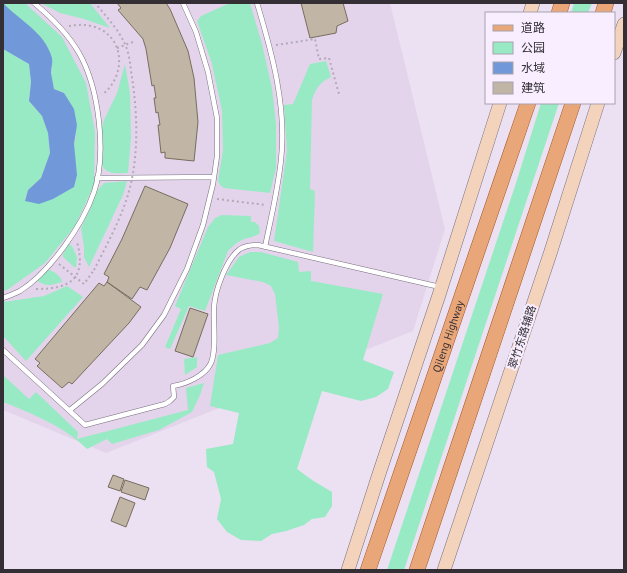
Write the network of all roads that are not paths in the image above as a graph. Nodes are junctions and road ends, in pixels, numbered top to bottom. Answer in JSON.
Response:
{"nodes":[{"id":1,"x":34,"y":3,"type":"edge"},
{"id":2,"x":183,"y":3,"type":"edge"},
{"id":3,"x":257,"y":3,"type":"edge"},
{"id":4,"x":624,"y":24,"type":"edge"},
{"id":5,"x":615,"y":50,"type":"edge"},
{"id":6,"x":500,"y":104,"type":"edge"},
{"id":7,"x":528,"y":104,"type":"edge"},
{"id":8,"x":573,"y":104,"type":"edge"},
{"id":9,"x":598,"y":104,"type":"edge"},
{"id":10,"x":214,"y":176,"type":"junction"},
{"id":11,"x":97,"y":178,"type":"junction"},
{"id":12,"x":265,"y":247,"type":"junction"},
{"id":13,"x":442,"y":287,"type":"junction"},
{"id":14,"x":3,"y":298,"type":"edge"},
{"id":15,"x":3,"y":350,"type":"edge"},
{"id":16,"x":70,"y":410,"type":"junction"},
{"id":17,"x":348,"y":570,"type":"edge"},
{"id":18,"x":368,"y":570,"type":"edge"},
{"id":19,"x":417,"y":570,"type":"edge"},
{"id":20,"x":444,"y":570,"type":"edge"}],
"edges":[{"from":1,"to":11,"type":"lane"},
{"from":2,"to":10,"type":"lane"},
{"from":3,"to":12,"type":"lane"},
{"from":4,"to":5,"type":"main road"},
{"from":6,"to":13,"type":"main road"},
{"from":7,"to":18,"type":"main road","name":"Qileng Highway"},
{"from":8,"to":19,"type":"main road"},
{"from":9,"to":20,"type":"main road","name":"翠竹东路辅路"},
{"from":10,"to":11,"type":"lane"},
{"from":10,"to":16,"type":"lane"},
{"from":11,"to":14,"type":"lane"},
{"from":12,"to":13,"type":"lane"},
{"from":12,"to":16,"type":"lane"},
{"from":13,"to":17,"type":"main road"},
{"from":15,"to":16,"type":"lane"}]}
